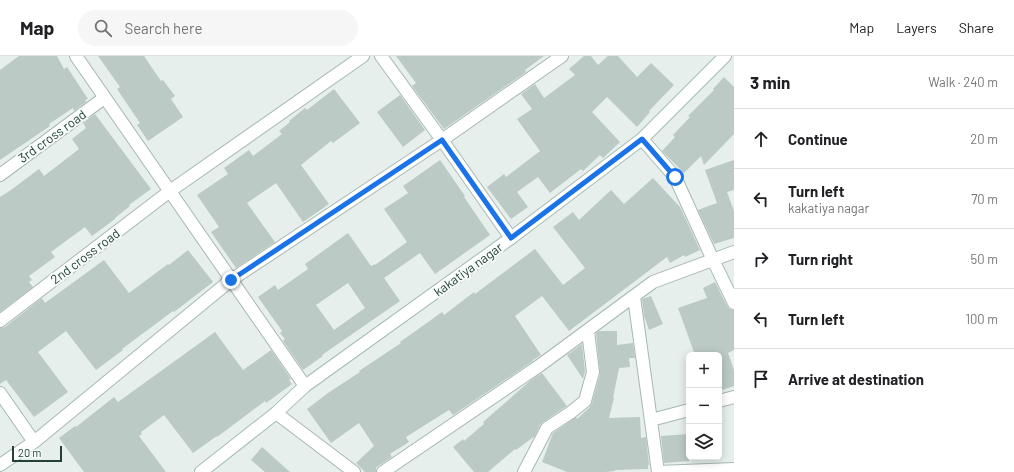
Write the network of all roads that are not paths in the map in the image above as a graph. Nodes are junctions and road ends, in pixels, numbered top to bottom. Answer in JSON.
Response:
{"nodes":[{"id":1,"x":76,"y":56,"type":"edge"},
{"id":2,"x":363,"y":56,"type":"edge"},
{"id":3,"x":381,"y":56,"type":"edge"},
{"id":4,"x":562,"y":56,"type":"edge"},
{"id":5,"x":725,"y":56,"type":"edge"},
{"id":6,"x":104,"y":98,"type":"junction"},
{"id":7,"x":642,"y":139,"type":"junction"},
{"id":8,"x":442,"y":140,"type":"junction"},
{"id":9,"x":0,"y":175,"type":"edge"},
{"id":10,"x":170,"y":191,"type":"junction"},
{"id":11,"x":511,"y":238,"type":"junction"},
{"id":12,"x":734,"y":252,"type":"edge"},
{"id":13,"x":713,"y":260,"type":"junction"},
{"id":14,"x":231,"y":280,"type":"junction"},
{"id":15,"x":634,"y":297,"type":"junction"},
{"id":16,"x":734,"y":303,"type":"edge"},
{"id":17,"x":0,"y":321,"type":"edge"},
{"id":18,"x":588,"y":331,"type":"junction"},
{"id":19,"x":305,"y":386,"type":"junction"},
{"id":20,"x":0,"y":394,"type":"edge"},
{"id":21,"x":734,"y":397,"type":"edge"},
{"id":22,"x":722,"y":400,"type":"edge"},
{"id":23,"x":686,"y":411,"type":"edge"},
{"id":24,"x":276,"y":413,"type":"junction"},
{"id":25,"x":651,"y":420,"type":"junction"},
{"id":26,"x":34,"y":442,"type":"junction"},
{"id":27,"x":0,"y":465,"type":"edge"},
{"id":28,"x":734,"y":469,"type":"edge"},
{"id":29,"x":527,"y":471,"type":"edge"},
{"id":30,"x":202,"y":472,"type":"edge"},
{"id":31,"x":354,"y":472,"type":"edge"},
{"id":32,"x":384,"y":472,"type":"edge"},
{"id":33,"x":658,"y":472,"type":"edge"}],
"edges":[{"from":1,"to":6,"type":"street"},
{"from":2,"to":10,"type":"street","name":"2nd cross road"},
{"from":3,"to":8,"type":"street"},
{"from":4,"to":8,"type":"street"},
{"from":5,"to":7,"type":"street","name":"kakatiya nagar"},
{"from":6,"to":9,"type":"street","name":"3rd cross road"},
{"from":6,"to":10,"type":"street"},
{"from":7,"to":11,"type":"street","name":"kakatiya nagar"},
{"from":7,"to":13,"type":"street"},
{"from":8,"to":11,"type":"street"},
{"from":8,"to":14,"type":"street"},
{"from":10,"to":14,"type":"street"},
{"from":10,"to":17,"type":"street","name":"2nd cross road"},
{"from":11,"to":19,"type":"street","name":"kakatiya nagar"},
{"from":12,"to":13,"type":"street"},
{"from":13,"to":15,"type":"street"},
{"from":13,"to":16,"type":"street"},
{"from":14,"to":19,"type":"street"},
{"from":14,"to":26,"type":"street"},
{"from":15,"to":18,"type":"street"},
{"from":15,"to":25,"type":"street"},
{"from":18,"to":29,"type":"street"},
{"from":18,"to":32,"type":"street"},
{"from":19,"to":24,"type":"street","name":"kakatiya nagar"},
{"from":20,"to":26,"type":"street"},
{"from":21,"to":22,"type":"street"},
{"from":23,"to":25,"type":"street"},
{"from":24,"to":30,"type":"street","name":"kakatiya nagar"},
{"from":24,"to":31,"type":"street"},
{"from":25,"to":33,"type":"street"},
{"from":26,"to":27,"type":"street"},
{"from":28,"to":33,"type":"street"}]}
